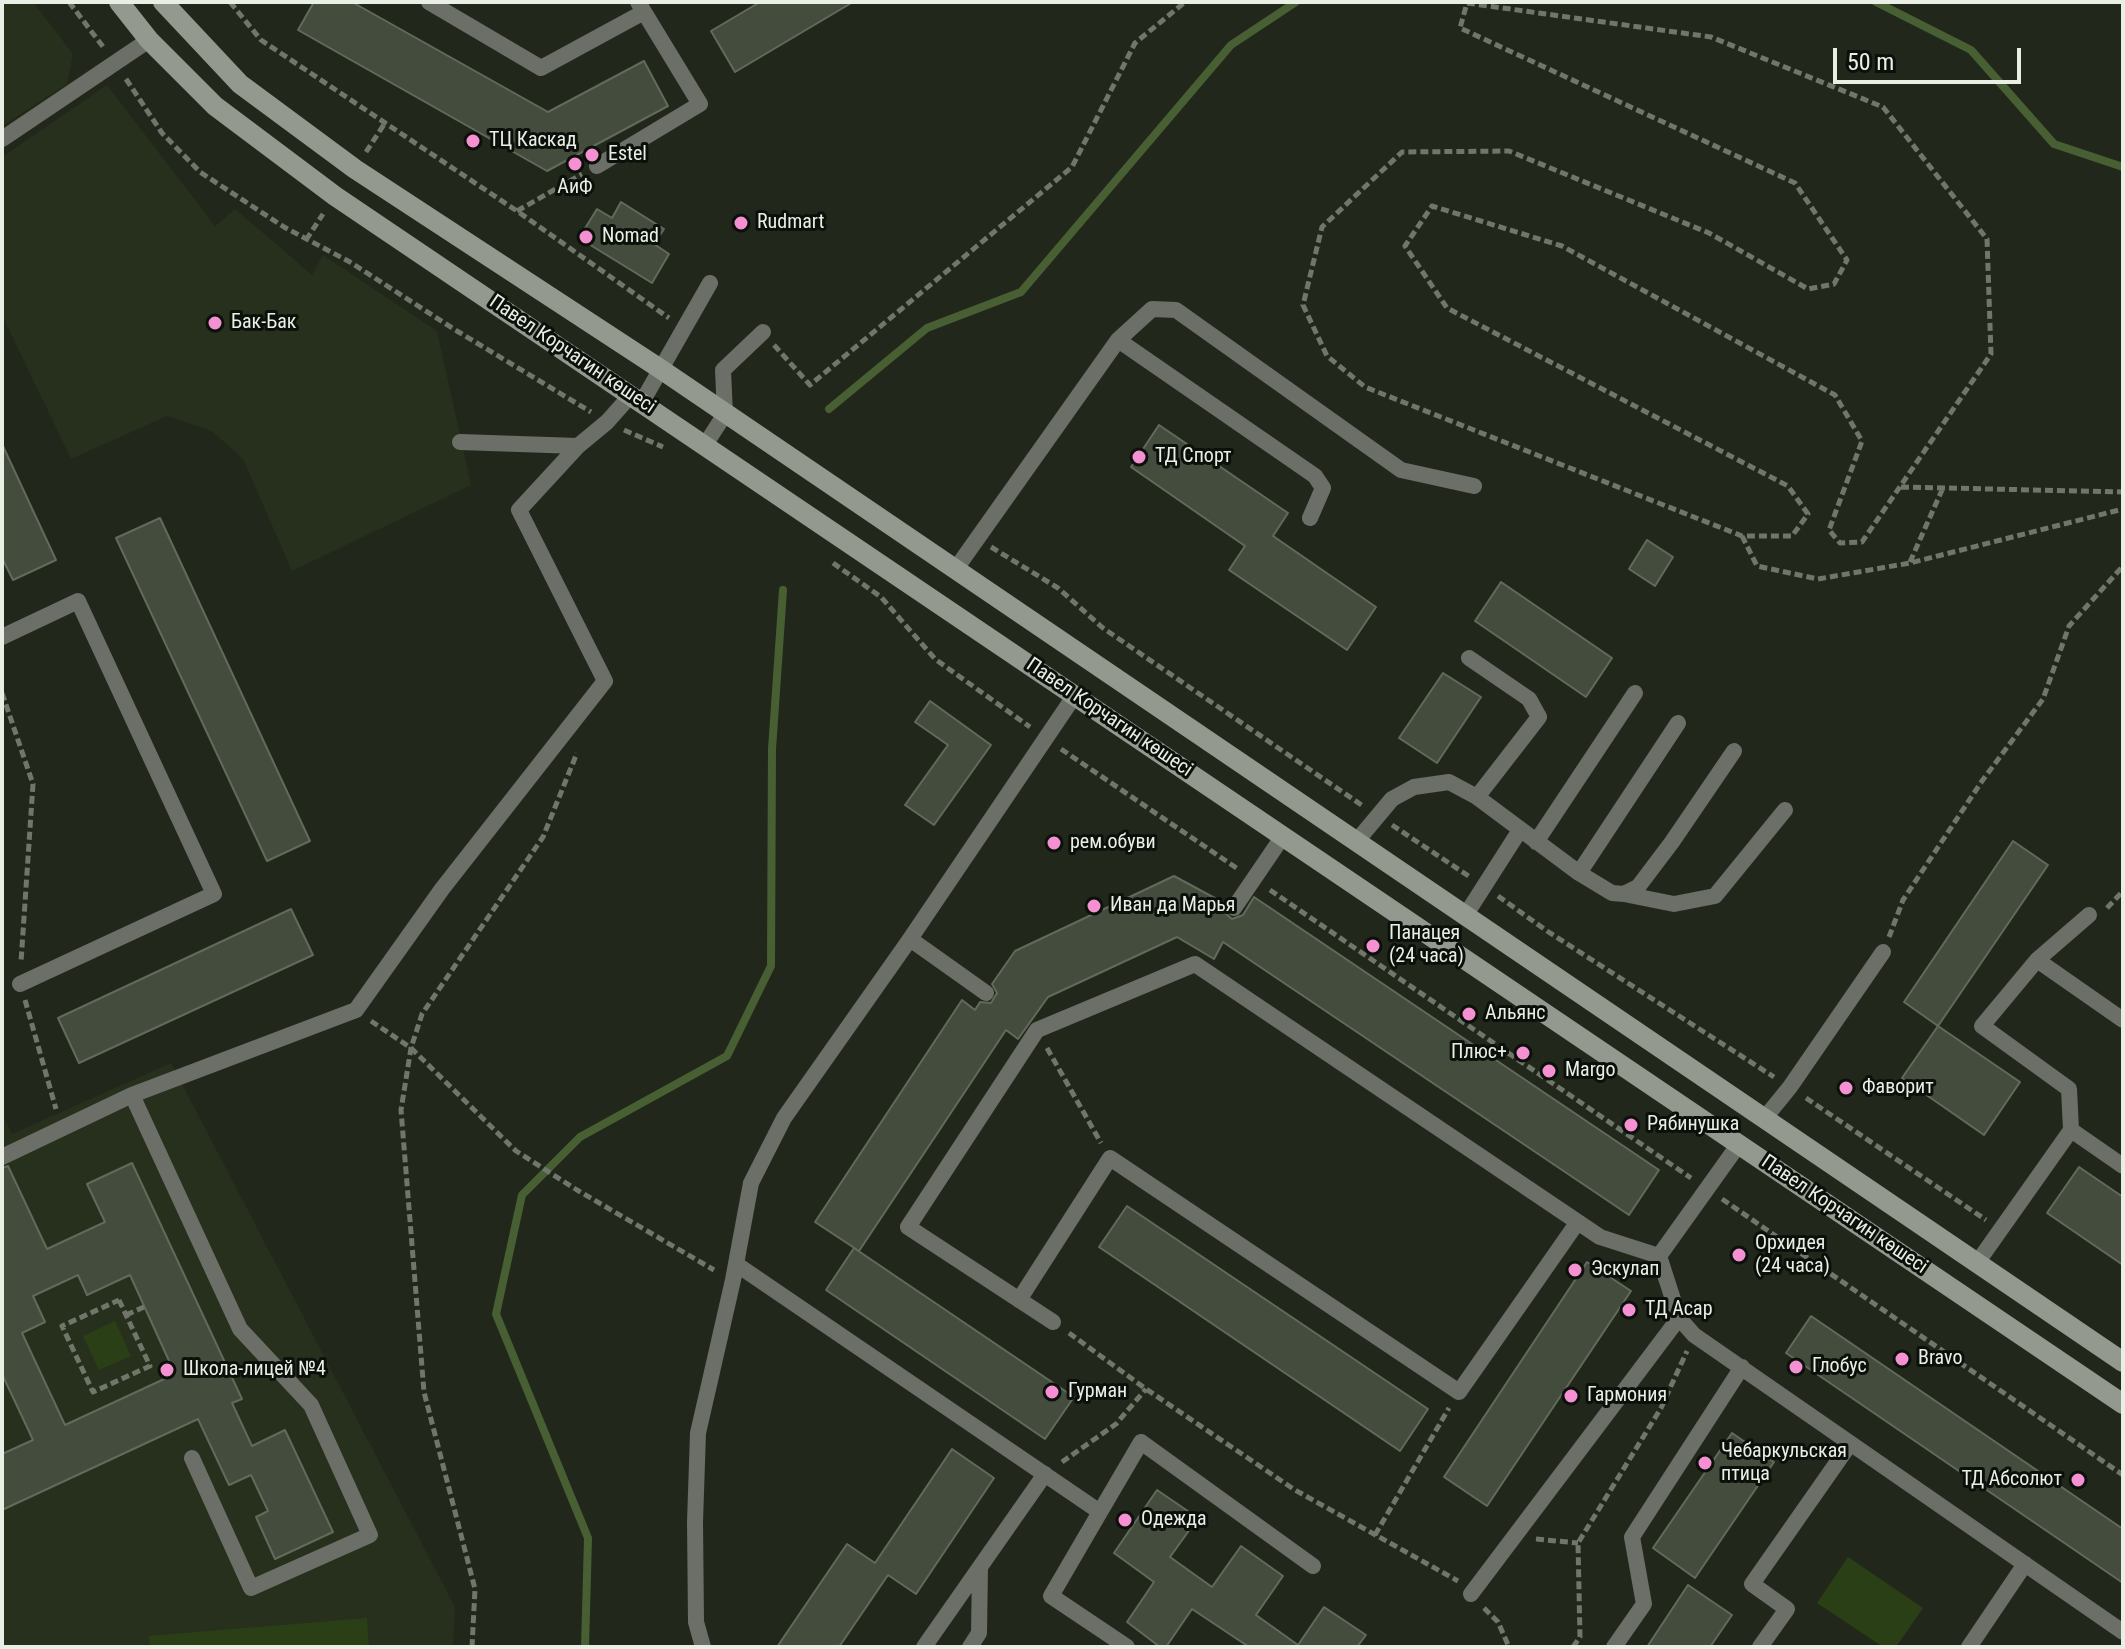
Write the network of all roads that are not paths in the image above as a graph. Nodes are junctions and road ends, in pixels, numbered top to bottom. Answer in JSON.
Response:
{"nodes":[{"id":1,"x":119,"y":2,"type":"edge"},
{"id":2,"x":163,"y":2,"type":"edge"},
{"id":3,"x":429,"y":2,"type":"edge"},
{"id":4,"x":641,"y":7,"type":"edge"},
{"id":5,"x":149,"y":40,"type":"junction"},
{"id":6,"x":2,"y":139,"type":"edge"},
{"id":7,"x":597,"y":166,"type":"road end"},
{"id":8,"x":710,"y":283,"type":"dead end"},
{"id":9,"x":763,"y":332,"type":"road end"},
{"id":10,"x":1118,"y":340,"type":"junction"},
{"id":11,"x":662,"y":370,"type":"junction"},
{"id":12,"x":636,"y":398,"type":"junction"},
{"id":13,"x":725,"y":414,"type":"junction"},
{"id":14,"x":460,"y":442,"type":"dead end"},
{"id":15,"x":705,"y":445,"type":"junction"},
{"id":16,"x":578,"y":446,"type":"junction"},
{"id":17,"x":1474,"y":486,"type":"dead end"},
{"id":18,"x":1310,"y":518,"type":"dead end"},
{"id":19,"x":955,"y":570,"type":"junction"},
{"id":20,"x":2,"y":637,"type":"edge"},
{"id":21,"x":1469,"y":658,"type":"dead end"},
{"id":22,"x":1635,"y":693,"type":"dead end"},
{"id":23,"x":1075,"y":695,"type":"junction"},
{"id":24,"x":1678,"y":723,"type":"dead end"},
{"id":25,"x":1734,"y":751,"type":"dead end"},
{"id":26,"x":1477,"y":797,"type":"junction"},
{"id":27,"x":1785,"y":810,"type":"dead end"},
{"id":28,"x":1520,"y":830,"type":"junction"},
{"id":29,"x":1283,"y":836,"type":"junction"},
{"id":30,"x":1356,"y":842,"type":"junction"},
{"id":31,"x":1536,"y":842,"type":"junction"},
{"id":32,"x":1579,"y":873,"type":"junction"},
{"id":33,"x":1624,"y":894,"type":"junction"},
{"id":34,"x":1234,"y":908,"type":"dead end"},
{"id":35,"x":2089,"y":915,"type":"dead end"},
{"id":36,"x":1465,"y":916,"type":"junction"},
{"id":37,"x":910,"y":939,"type":"junction"},
{"id":38,"x":1517,"y":951,"type":"junction"},
{"id":39,"x":1883,"y":952,"type":"road end"},
{"id":40,"x":2037,"y":960,"type":"junction"},
{"id":41,"x":1497,"y":981,"type":"junction"},
{"id":42,"x":20,"y":984,"type":"road end"},
{"id":43,"x":986,"y":993,"type":"dead end"},
{"id":44,"x":2123,"y":1020,"type":"edge"},
{"id":45,"x":132,"y":1095,"type":"junction"},
{"id":46,"x":1764,"y":1119,"type":"junction"},
{"id":47,"x":2071,"y":1130,"type":"junction"},
{"id":48,"x":1739,"y":1144,"type":"junction"},
{"id":49,"x":2,"y":1157,"type":"edge"},
{"id":50,"x":2123,"y":1166,"type":"edge"},
{"id":51,"x":1577,"y":1223,"type":"junction"},
{"id":52,"x":1659,"y":1256,"type":"junction"},
{"id":53,"x":1977,"y":1263,"type":"junction"},
{"id":54,"x":734,"y":1272,"type":"junction"},
{"id":55,"x":1958,"y":1293,"type":"junction"},
{"id":56,"x":1019,"y":1300,"type":"junction"},
{"id":57,"x":1679,"y":1318,"type":"junction"},
{"id":58,"x":1053,"y":1322,"type":"road end"},
{"id":59,"x":2123,"y":1362,"type":"edge"},
{"id":60,"x":1742,"y":1367,"type":"junction"},
{"id":61,"x":2123,"y":1404,"type":"edge"},
{"id":62,"x":1850,"y":1444,"type":"junction"},
{"id":63,"x":192,"y":1458,"type":"dead end"},
{"id":64,"x":1045,"y":1474,"type":"junction"},
{"id":65,"x":1100,"y":1512,"type":"junction"},
{"id":66,"x":2025,"y":1564,"type":"junction"},
{"id":67,"x":980,"y":1566,"type":"junction"},
{"id":68,"x":1313,"y":1566,"type":"dead end"},
{"id":69,"x":1471,"y":1594,"type":"road end"},
{"id":70,"x":2123,"y":1632,"type":"edge"},
{"id":71,"x":703,"y":1647,"type":"edge"},
{"id":72,"x":924,"y":1647,"type":"edge"},
{"id":73,"x":970,"y":1647,"type":"edge"},
{"id":74,"x":1127,"y":1647,"type":"edge"},
{"id":75,"x":1614,"y":1647,"type":"edge"},
{"id":76,"x":1760,"y":1647,"type":"edge"},
{"id":77,"x":1969,"y":1647,"type":"edge"}],
"edges":[{"from":1,"to":5,"type":"street","name":"Павел Корчагин көшесі"},
{"from":2,"to":11,"type":"street","name":"Павел Корчагин көшесі"},
{"from":3,"to":4,"type":"lane"},
{"from":4,"to":7,"type":"lane"},
{"from":5,"to":6,"type":"lane"},
{"from":5,"to":12,"type":"street","name":"Павел Корчагин көшесі"},
{"from":8,"to":11,"type":"lane"},
{"from":9,"to":13,"type":"lane"},
{"from":10,"to":17,"type":"lane"},
{"from":10,"to":18,"type":"lane"},
{"from":10,"to":19,"type":"lane"},
{"from":11,"to":12,"type":"lane"},
{"from":11,"to":13,"type":"street","name":"Павел Корчагин көшесі"},
{"from":12,"to":15,"type":"street","name":"Павел Корчагин көшесі"},
{"from":12,"to":16,"type":"lane"},
{"from":13,"to":15,"type":"lane"},
{"from":13,"to":19,"type":"street","name":"Павел Корчагин көшесі"},
{"from":14,"to":16,"type":"lane"},
{"from":15,"to":23,"type":"street","name":"Павел Корчагин көшесі"},
{"from":16,"to":45,"type":"lane"},
{"from":19,"to":30,"type":"street","name":"Павел Корчагин көшесі"},
{"from":20,"to":42,"type":"lane"},
{"from":21,"to":26,"type":"lane"},
{"from":22,"to":31,"type":"lane"},
{"from":23,"to":29,"type":"street","name":"Павел Корчагин көшесі"},
{"from":23,"to":37,"type":"lane"},
{"from":24,"to":32,"type":"lane"},
{"from":25,"to":33,"type":"lane"},
{"from":26,"to":28,"type":"lane"},
{"from":26,"to":30,"type":"lane"},
{"from":27,"to":33,"type":"lane"},
{"from":28,"to":31,"type":"lane"},
{"from":28,"to":36,"type":"lane"},
{"from":29,"to":34,"type":"lane"},
{"from":29,"to":41,"type":"street","name":"Павел Корчагин көшесі"},
{"from":30,"to":36,"type":"street","name":"Павел Корчагин көшесі"},
{"from":31,"to":32,"type":"lane"},
{"from":32,"to":33,"type":"lane"},
{"from":35,"to":40,"type":"lane"},
{"from":36,"to":38,"type":"street","name":"Павел Корчагин көшесі"},
{"from":37,"to":43,"type":"lane"},
{"from":37,"to":54,"type":"lane"},
{"from":38,"to":41,"type":"street"},
{"from":38,"to":46,"type":"street","name":"Павел Корчагин көшесі"},
{"from":39,"to":46,"type":"lane"},
{"from":40,"to":44,"type":"lane"},
{"from":40,"to":47,"type":"lane"},
{"from":41,"to":48,"type":"street","name":"Павел Корчагин көшесі"},
{"from":45,"to":49,"type":"lane"},
{"from":45,"to":63,"type":"lane"},
{"from":46,"to":53,"type":"street","name":"Павел Корчагин көшесі"},
{"from":47,"to":50,"type":"lane"},
{"from":47,"to":53,"type":"lane"},
{"from":48,"to":52,"type":"lane"},
{"from":48,"to":55,"type":"street","name":"Павел Корчагин көшесі"},
{"from":51,"to":52,"type":"lane"},
{"from":51,"to":56,"type":"lane"},
{"from":51,"to":56,"type":"lane"},
{"from":52,"to":57,"type":"lane"},
{"from":53,"to":55,"type":"street"},
{"from":53,"to":59,"type":"street","name":"Павел Корчагин көшесі"},
{"from":54,"to":64,"type":"lane"},
{"from":54,"to":71,"type":"lane"},
{"from":55,"to":61,"type":"street","name":"Павел Корчагин көшесі"},
{"from":56,"to":58,"type":"lane"},
{"from":57,"to":60,"type":"lane"},
{"from":57,"to":69,"type":"lane"},
{"from":60,"to":62,"type":"lane"},
{"from":60,"to":75,"type":"lane"},
{"from":62,"to":66,"type":"lane"},
{"from":62,"to":76,"type":"lane"},
{"from":64,"to":65,"type":"lane"},
{"from":64,"to":67,"type":"lane"},
{"from":65,"to":68,"type":"lane"},
{"from":65,"to":74,"type":"lane"},
{"from":66,"to":70,"type":"lane"},
{"from":66,"to":77,"type":"lane"},
{"from":67,"to":72,"type":"lane"},
{"from":67,"to":73,"type":"lane"}]}
